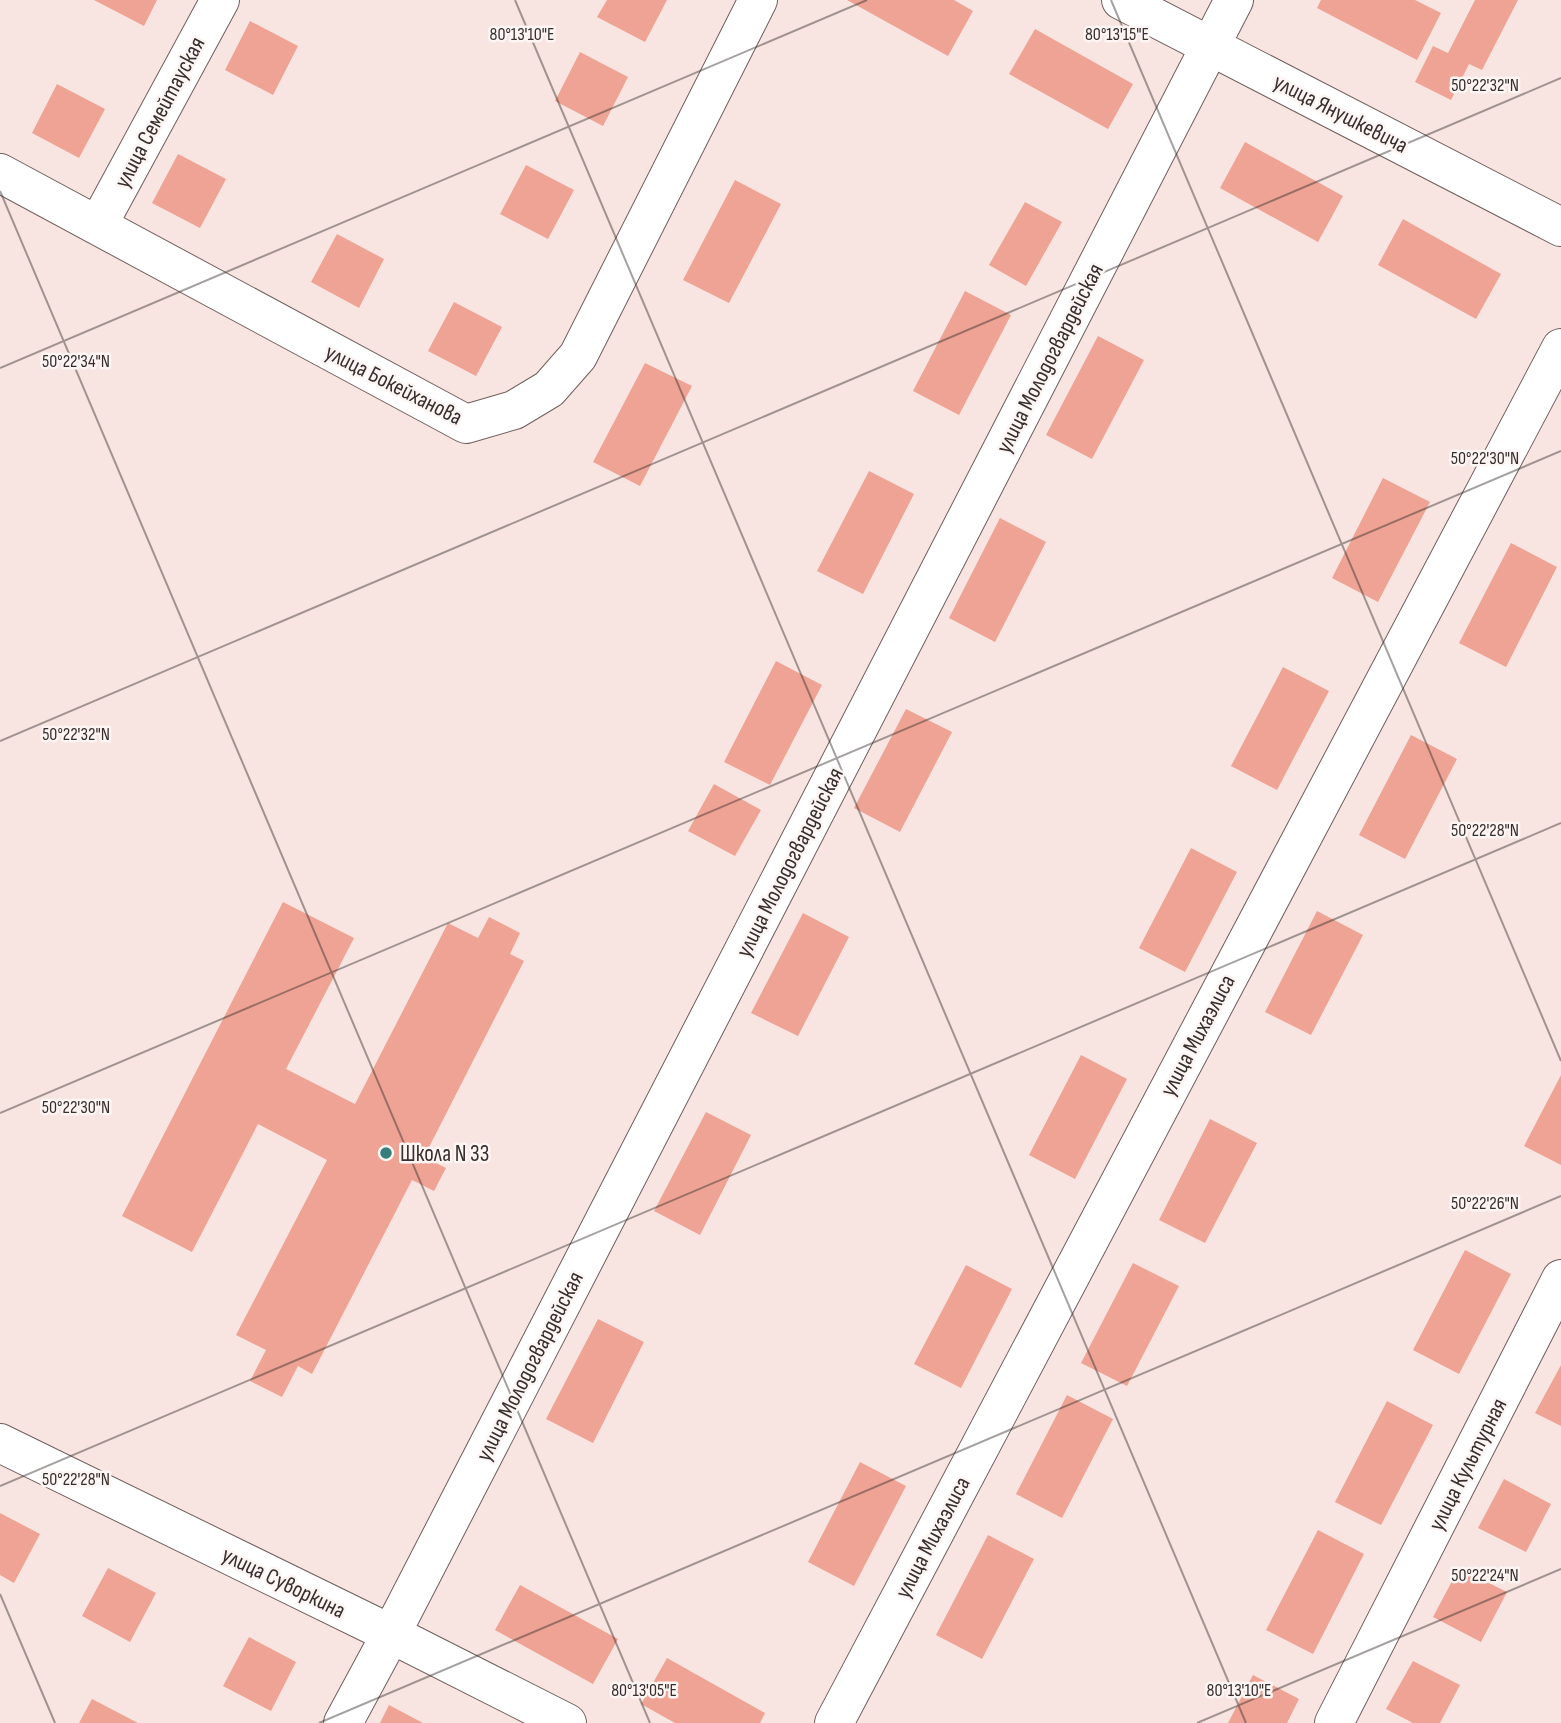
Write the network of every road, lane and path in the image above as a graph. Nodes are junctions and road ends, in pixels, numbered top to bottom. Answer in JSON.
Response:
{"nodes":[{"id":1,"x":220,"y":0,"type":"edge"},
{"id":2,"x":758,"y":0,"type":"edge"},
{"id":3,"x":1121,"y":0,"type":"edge"},
{"id":4,"x":1234,"y":0,"type":"edge"},
{"id":5,"x":1210,"y":45,"type":"junction"},
{"id":6,"x":0,"y":173,"type":"edge"},
{"id":7,"x":98,"y":225,"type":"junction"},
{"id":8,"x":1561,"y":227,"type":"edge"},
{"id":9,"x":1561,"y":348,"type":"edge"},
{"id":10,"x":1561,"y":1279,"type":"edge"},
{"id":11,"x":0,"y":1443,"type":"edge"},
{"id":12,"x":391,"y":1634,"type":"junction"},
{"id":13,"x":343,"y":1723,"type":"edge"},
{"id":14,"x":568,"y":1723,"type":"edge"},
{"id":15,"x":834,"y":1723,"type":"edge"},
{"id":16,"x":1334,"y":1723,"type":"edge"}],
"edges":[{"from":1,"to":7,"type":"street","name":"улица Семейтауская"},
{"from":2,"to":7,"type":"street","name":"улица Бокейханова"},
{"from":3,"to":5,"type":"street","name":"улица Янушкевича"},
{"from":4,"to":5,"type":"street","name":"улица Молодогвардейская"},
{"from":5,"to":8,"type":"street","name":"улица Янушкевича"},
{"from":5,"to":12,"type":"street","name":"улица Молодогвардейская"},
{"from":6,"to":7,"type":"street","name":"улица Бокейханова"},
{"from":9,"to":15,"type":"street","name":"улица Михаэлиса"},
{"from":10,"to":16,"type":"street","name":"улица Культурная"},
{"from":11,"to":12,"type":"street","name":"улица Суворкина"},
{"from":12,"to":13,"type":"street","name":"улица Молодогвардейская"},
{"from":12,"to":14,"type":"street","name":"улица Суворкина"}]}
